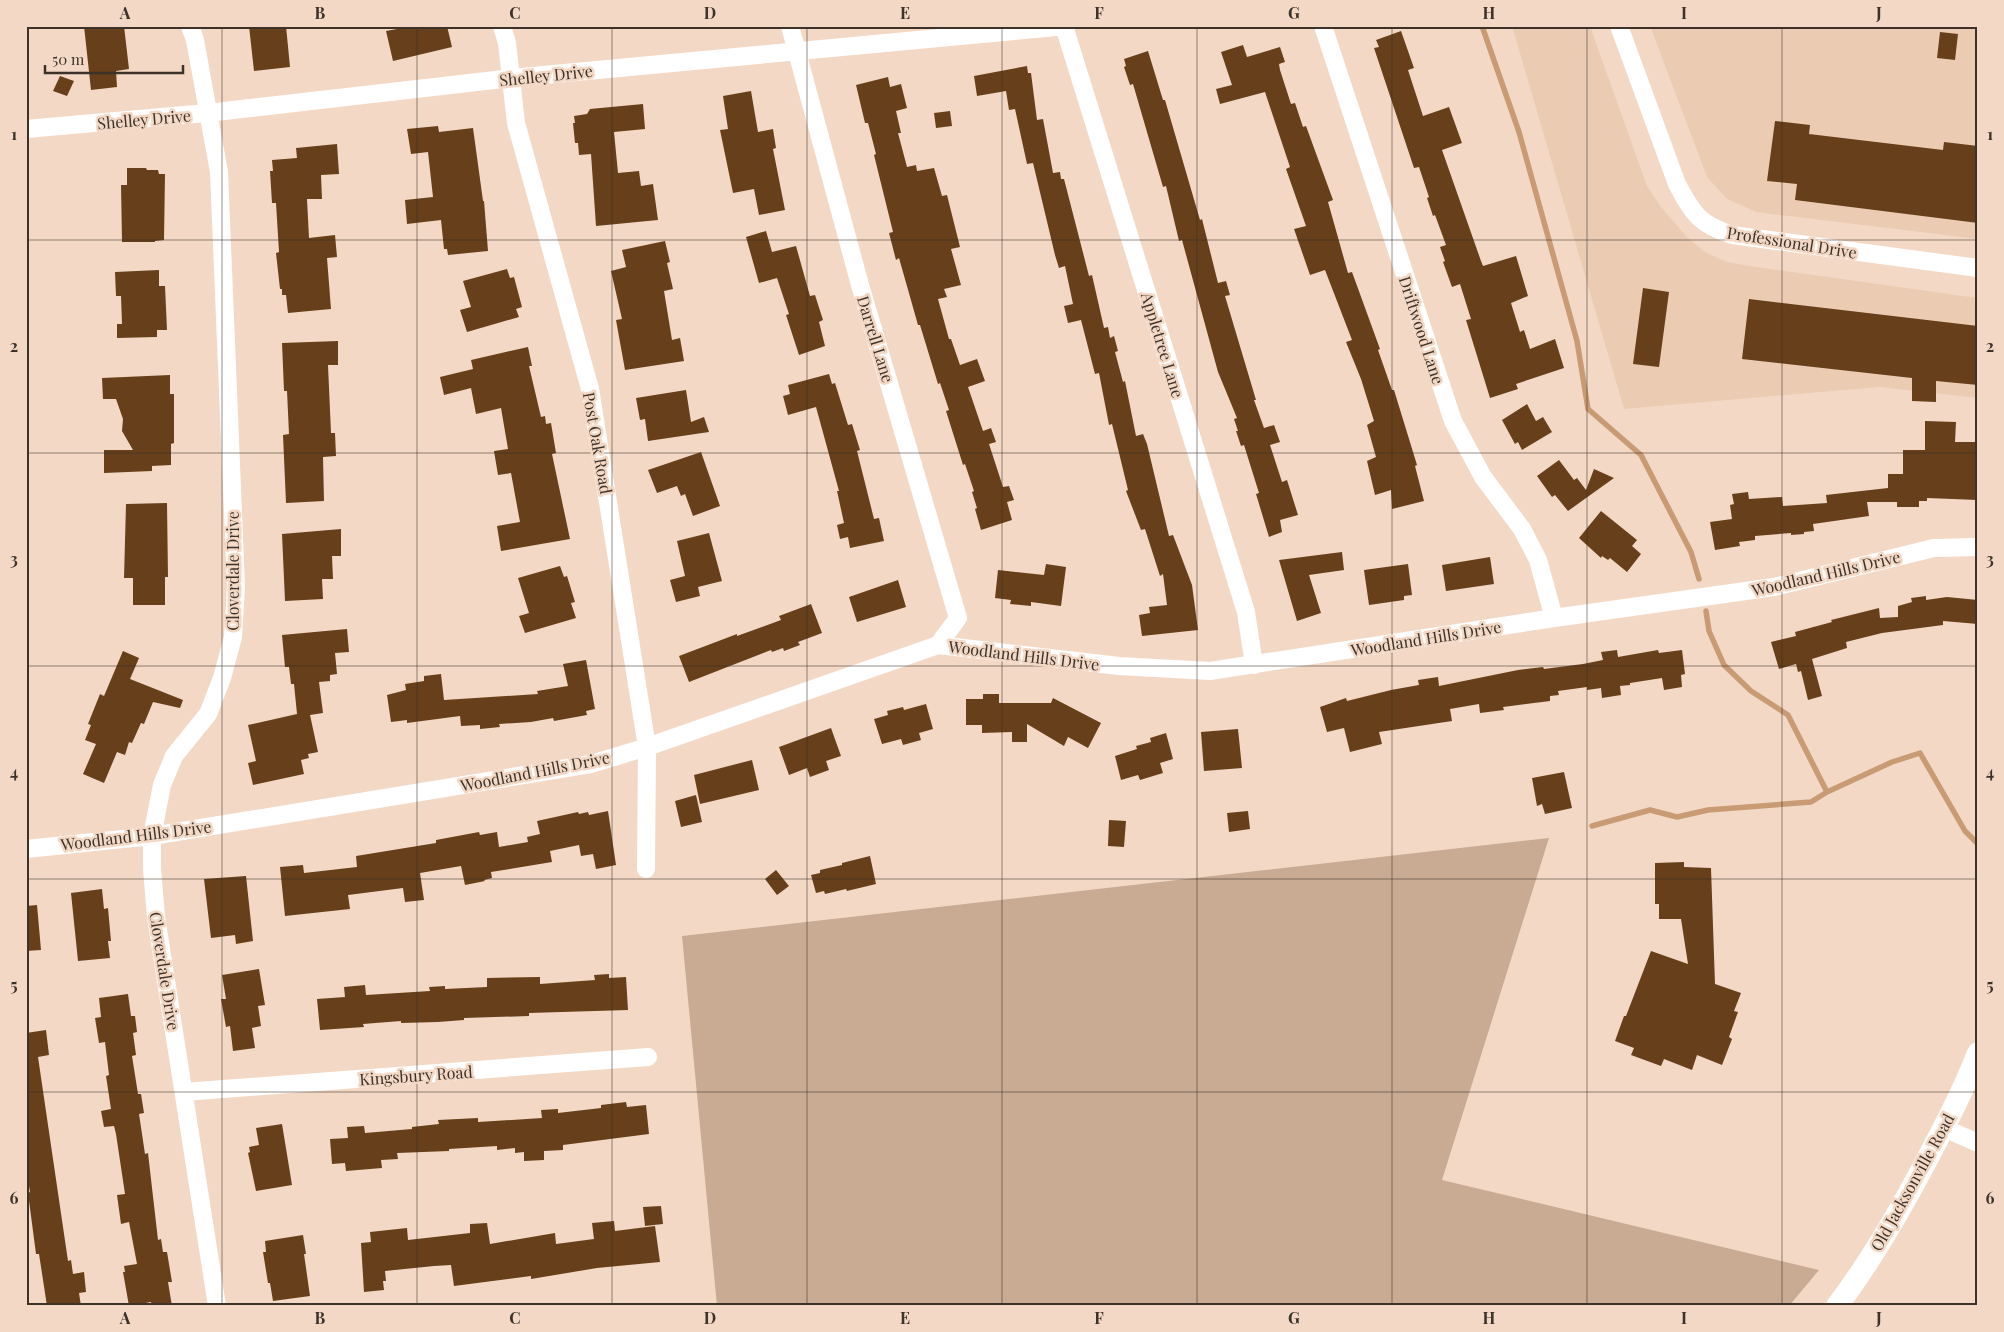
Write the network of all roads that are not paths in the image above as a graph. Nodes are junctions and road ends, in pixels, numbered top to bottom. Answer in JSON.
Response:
{"nodes":[{"id":1,"x":190,"y":26,"type":"edge"},
{"id":2,"x":502,"y":26,"type":"edge"},
{"id":3,"x":790,"y":26,"type":"edge"},
{"id":4,"x":1065,"y":26,"type":"edge"},
{"id":5,"x":1323,"y":26,"type":"edge"},
{"id":6,"x":1619,"y":26,"type":"edge"},
{"id":7,"x":796,"y":51,"type":"junction"},
{"id":8,"x":512,"y":78,"type":"junction"},
{"id":9,"x":208,"y":113,"type":"junction"},
{"id":10,"x":26,"y":129,"type":"edge"},
{"id":11,"x":1978,"y":268,"type":"edge"},
{"id":12,"x":1978,"y":548,"type":"edge"},
{"id":13,"x":1554,"y":618,"type":"junction"},
{"id":14,"x":938,"y":645,"type":"junction"},
{"id":15,"x":1254,"y":665,"type":"junction"},
{"id":16,"x":646,"y":747,"type":"junction"},
{"id":17,"x":152,"y":836,"type":"junction"},
{"id":18,"x":26,"y":849,"type":"edge"},
{"id":19,"x":646,"y":869,"type":"dead end"},
{"id":20,"x":1978,"y":1054,"type":"edge"},
{"id":21,"x":648,"y":1057,"type":"dead end"},
{"id":22,"x":184,"y":1092,"type":"junction"},
{"id":23,"x":1944,"y":1128,"type":"junction"},
{"id":24,"x":1978,"y":1143,"type":"edge"},
{"id":25,"x":217,"y":1306,"type":"edge"},
{"id":26,"x":1838,"y":1306,"type":"edge"}],
"edges":[{"from":1,"to":9,"type":"street","name":"Cloverdale Drive"},
{"from":2,"to":8,"type":"street","name":"Post Oak Road"},
{"from":3,"to":7,"type":"street","name":"Darrell Lane"},
{"from":4,"to":7,"type":"street","name":"Shelley Drive"},
{"from":4,"to":15,"type":"street","name":"Appletree Lane"},
{"from":5,"to":13,"type":"street","name":"Driftwood Lane"},
{"from":6,"to":11,"type":"street","name":"Professional Drive"},
{"from":7,"to":8,"type":"street","name":"Shelley Drive"},
{"from":7,"to":14,"type":"street","name":"Darrell Lane"},
{"from":8,"to":9,"type":"street","name":"Shelley Drive"},
{"from":8,"to":16,"type":"street","name":"Post Oak Road"},
{"from":9,"to":10,"type":"street","name":"Shelley Drive"},
{"from":9,"to":17,"type":"street","name":"Cloverdale Drive"},
{"from":12,"to":13,"type":"street","name":"Woodland Hills Drive"},
{"from":13,"to":15,"type":"street","name":"Woodland Hills Drive"},
{"from":14,"to":15,"type":"street","name":"Woodland Hills Drive"},
{"from":14,"to":16,"type":"street","name":"Woodland Hills Drive"},
{"from":16,"to":17,"type":"street","name":"Woodland Hills Drive"},
{"from":16,"to":19,"type":"street","name":"Post Oak Road"},
{"from":17,"to":18,"type":"street","name":"Woodland Hills Drive"},
{"from":17,"to":22,"type":"street","name":"Cloverdale Drive"},
{"from":20,"to":23,"type":"main road","name":"Old Jacksonville Road"},
{"from":21,"to":22,"type":"street","name":"Kingsbury Road"},
{"from":22,"to":25,"type":"street","name":"Cloverdale Drive"},
{"from":23,"to":24,"type":"street"},
{"from":23,"to":26,"type":"main road","name":"Old Jacksonville Road"}]}
